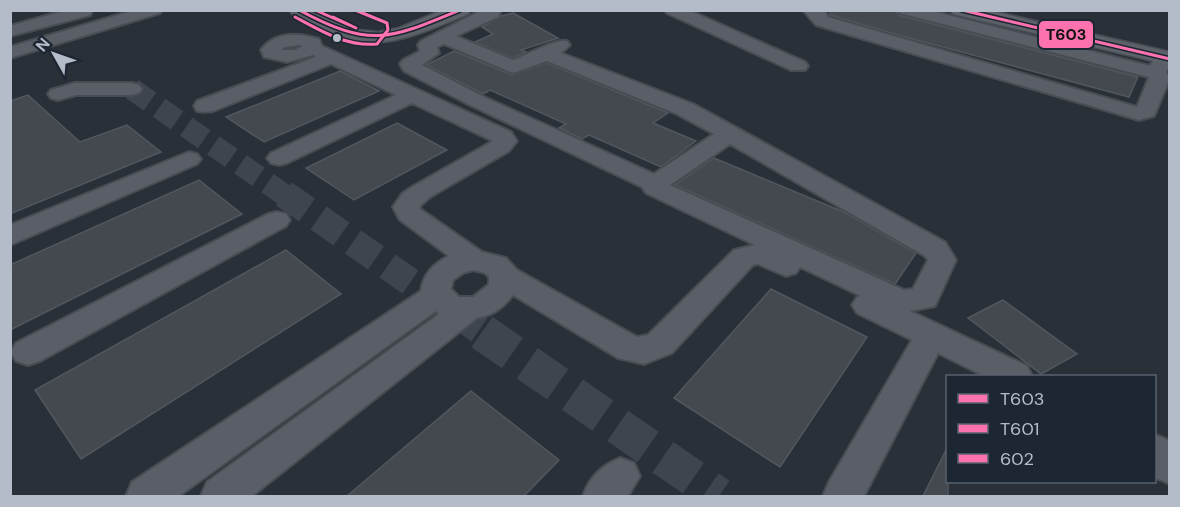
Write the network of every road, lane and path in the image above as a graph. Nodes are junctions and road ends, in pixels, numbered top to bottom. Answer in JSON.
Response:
{"nodes":[{"id":1,"x":86,"y":10,"type":"edge"},
{"id":2,"x":126,"y":10,"type":"edge"},
{"id":3,"x":154,"y":10,"type":"edge"},
{"id":4,"x":298,"y":10,"type":"edge"},
{"id":5,"x":461,"y":10,"type":"edge"},
{"id":6,"x":490,"y":10,"type":"edge"},
{"id":7,"x":673,"y":10,"type":"edge"},
{"id":8,"x":906,"y":10,"type":"edge"},
{"id":9,"x":960,"y":10,"type":"edge"},
{"id":10,"x":337,"y":11,"type":"edge"},
{"id":11,"x":430,"y":11,"type":"edge"},
{"id":12,"x":816,"y":11,"type":"edge"},
{"id":13,"x":10,"y":31,"type":"edge"},
{"id":14,"x":377,"y":33,"type":"junction"},
{"id":15,"x":444,"y":37,"type":"junction"},
{"id":16,"x":746,"y":43,"type":"junction"},
{"id":17,"x":10,"y":44,"type":"edge"},
{"id":18,"x":312,"y":48,"type":"dead end"},
{"id":19,"x":10,"y":53,"type":"edge"},
{"id":20,"x":721,"y":54,"type":"dead end"},
{"id":21,"x":332,"y":57,"type":"junction"},
{"id":22,"x":1163,"y":63,"type":"edge"},
{"id":23,"x":798,"y":66,"type":"dead end"},
{"id":24,"x":132,"y":89,"type":"tunnel mouth"},
{"id":25,"x":58,"y":94,"type":"dead end"},
{"id":26,"x":412,"y":94,"type":"junction"},
{"id":27,"x":206,"y":106,"type":"dead end"},
{"id":28,"x":729,"y":134,"type":"junction"},
{"id":29,"x":279,"y":158,"type":"dead end"},
{"id":30,"x":189,"y":159,"type":"dead end"},
{"id":31,"x":653,"y":183,"type":"junction"},
{"id":32,"x":277,"y":220,"type":"dead end"},
{"id":33,"x":10,"y":236,"type":"edge"},
{"id":34,"x":473,"y":260,"type":"junction"},
{"id":35,"x":505,"y":277,"type":"junction"},
{"id":36,"x":453,"y":302,"type":"junction"},
{"id":37,"x":931,"y":335,"type":"junction"},
{"id":38,"x":28,"y":352,"type":"dead end"},
{"id":39,"x":1013,"y":375,"type":"edge"},
{"id":40,"x":1156,"y":452,"type":"edge"},
{"id":41,"x":1170,"y":466,"type":"edge"},
{"id":42,"x":146,"y":496,"type":"edge"},
{"id":43,"x":221,"y":496,"type":"edge"},
{"id":44,"x":843,"y":496,"type":"edge"}],
"edges":[{"from":1,"to":13,"type":"street"},
{"from":2,"to":17,"type":"street"},
{"from":3,"to":19,"type":"street"},
{"from":4,"to":14,"type":"main road"},
{"from":5,"to":14,"type":"main road"},
{"from":6,"to":15,"type":"street"},
{"from":7,"to":16,"type":"street"},
{"from":8,"to":22,"type":"street"},
{"from":9,"to":22,"type":"main road"},
{"from":10,"to":11,"type":"main road"},
{"from":10,"to":14,"type":"main road"},
{"from":11,"to":14,"type":"main road"},
{"from":12,"to":22,"type":"street"},
{"from":15,"to":28,"type":"street"},
{"from":15,"to":31,"type":"street"},
{"from":16,"to":20,"type":"street"},
{"from":16,"to":23,"type":"street"},
{"from":18,"to":21,"type":"street"},
{"from":21,"to":26,"type":"street"},
{"from":21,"to":27,"type":"street"},
{"from":24,"to":25,"type":"street"},
{"from":26,"to":29,"type":"street"},
{"from":26,"to":34,"type":"street"},
{"from":28,"to":31,"type":"street"},
{"from":28,"to":31,"type":"street"},
{"from":30,"to":33,"type":"street"},
{"from":32,"to":38,"type":"street"},
{"from":34,"to":35,"type":"street"},
{"from":34,"to":36,"type":"street"},
{"from":35,"to":36,"type":"street"},
{"from":35,"to":37,"type":"street"},
{"from":36,"to":42,"type":"street"},
{"from":36,"to":43,"type":"street"},
{"from":37,"to":39,"type":"street"},
{"from":37,"to":44,"type":"street"},
{"from":40,"to":41,"type":"street"}]}
